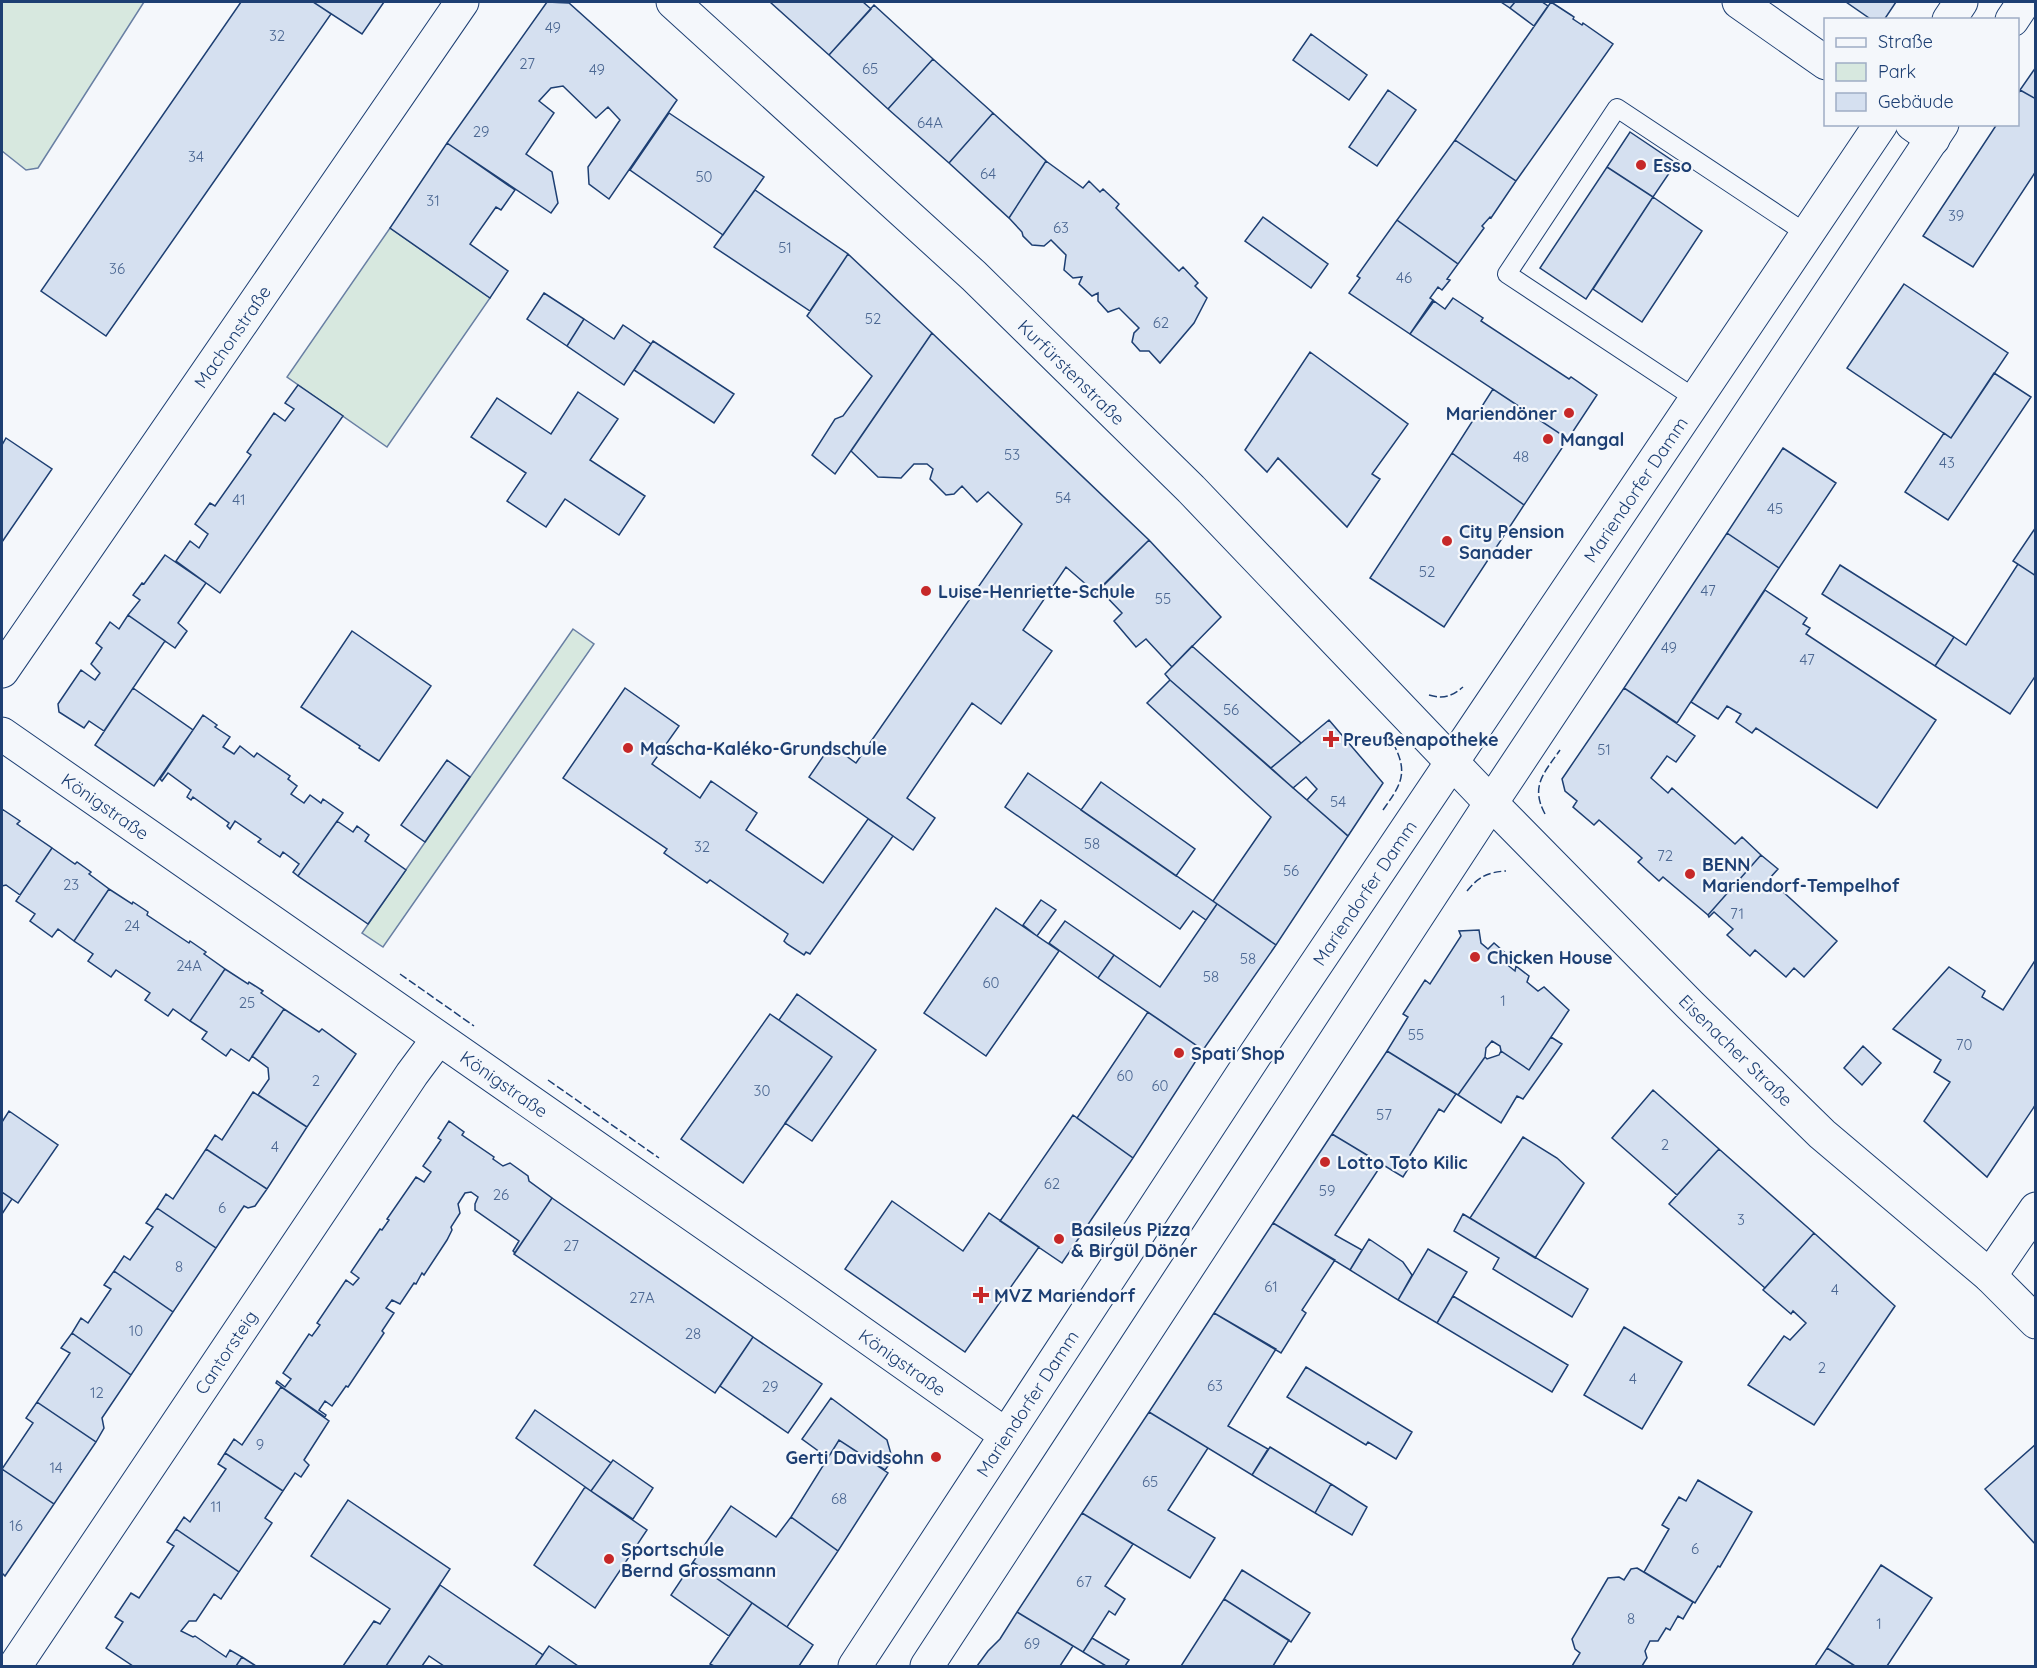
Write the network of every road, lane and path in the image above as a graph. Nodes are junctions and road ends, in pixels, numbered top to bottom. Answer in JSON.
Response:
{"nodes":[{"id":1,"x":462,"y":2,"type":"edge"},
{"id":2,"x":672,"y":2,"type":"edge"},
{"id":3,"x":1739,"y":2,"type":"edge"},
{"id":4,"x":1961,"y":2,"type":"edge"},
{"id":5,"x":2024,"y":2,"type":"edge"},
{"id":6,"x":1950,"y":18,"type":"edge"},
{"id":7,"x":2013,"y":18,"type":"edge"},
{"id":8,"x":1824,"y":62,"type":"edge"},
{"id":9,"x":1880,"y":126,"type":"edge"},
{"id":10,"x":1929,"y":129,"type":"edge"},
{"id":11,"x":1807,"y":234,"type":"junction"},
{"id":12,"x":1696,"y":399,"type":"junction"},
{"id":13,"x":2,"y":671,"type":"edge"},
{"id":14,"x":2,"y":734,"type":"edge"},
{"id":15,"x":1452,"y":763,"type":"junction"},
{"id":16,"x":1491,"y":803,"type":"junction"},
{"id":17,"x":438,"y":1039,"type":"junction"},
{"id":18,"x":2036,"y":1209,"type":"edge"},
{"id":19,"x":1990,"y":1276,"type":"junction"},
{"id":20,"x":2036,"y":1322,"type":"edge"},
{"id":21,"x":1006,"y":1435,"type":"junction"},
{"id":22,"x":15,"y":1666,"type":"edge"},
{"id":23,"x":855,"y":1666,"type":"edge"},
{"id":24,"x":927,"y":1666,"type":"edge"}],
"edges":[{"from":1,"to":13,"type":"street","name":"Machonstraße"},
{"from":2,"to":15,"type":"street","name":"Kurfürstenstraße"},
{"from":3,"to":8,"type":"street"},
{"from":4,"to":6,"type":"street"},
{"from":5,"to":7,"type":"street"},
{"from":9,"to":11,"type":"street","name":"Mariendorfer Damm"},
{"from":10,"to":16,"type":"street"},
{"from":11,"to":12,"type":"street","name":"Mariendorfer Damm"},
{"from":11,"to":12,"type":"lane"},
{"from":12,"to":15,"type":"street","name":"Mariendorfer Damm"},
{"from":14,"to":17,"type":"street","name":"Königstraße"},
{"from":15,"to":16,"type":"street","name":"Eisenacher Straße"},
{"from":15,"to":21,"type":"street","name":"Mariendorfer Damm"},
{"from":16,"to":19,"type":"street","name":"Eisenacher Straße"},
{"from":16,"to":24,"type":"street"},
{"from":17,"to":21,"type":"street","name":"Königstraße"},
{"from":17,"to":22,"type":"street","name":"Cantorsteig"},
{"from":18,"to":19,"type":"street"},
{"from":19,"to":20,"type":"street","name":"Eisenacher Straße"},
{"from":21,"to":23,"type":"street","name":"Mariendorfer Damm"}]}
